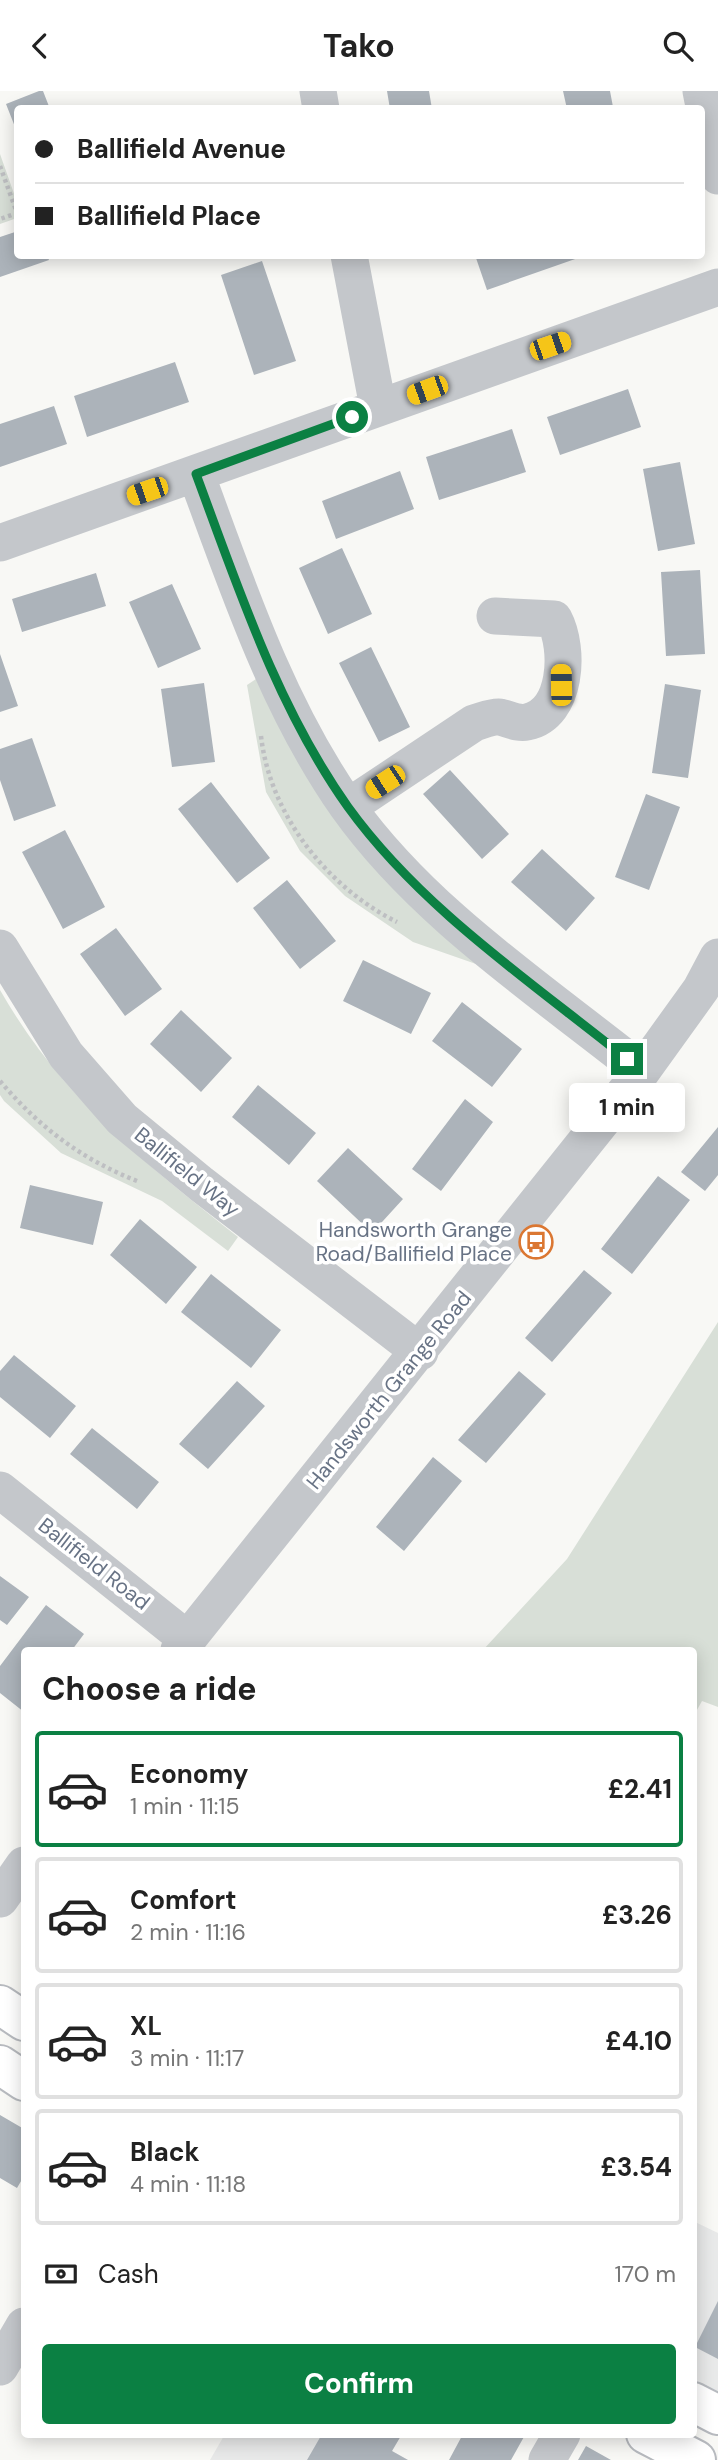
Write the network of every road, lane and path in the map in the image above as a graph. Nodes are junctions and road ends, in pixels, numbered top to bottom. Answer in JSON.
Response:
{"nodes":[{"id":1,"x":705,"y":111,"type":"edge"},
{"id":2,"x":0,"y":166,"type":"edge"},
{"id":3,"x":718,"y":176,"type":"edge"},
{"id":4,"x":14,"y":205,"type":"edge"},
{"id":5,"x":350,"y":259,"type":"edge"},
{"id":6,"x":718,"y":287,"type":"edge"},
{"id":7,"x":378,"y":407,"type":"junction"},
{"id":8,"x":196,"y":474,"type":"junction"},
{"id":9,"x":0,"y":543,"type":"edge"},
{"id":10,"x":495,"y":616,"type":"dead end"},
{"id":11,"x":348,"y":807,"type":"junction"},
{"id":12,"x":0,"y":949,"type":"edge"},
{"id":13,"x":718,"y":957,"type":"edge"},
{"id":14,"x":642,"y":1071,"type":"junction"},
{"id":15,"x":0,"y":1081,"type":"edge"},
{"id":16,"x":145,"y":1185,"type":"dead end"},
{"id":17,"x":420,"y":1352,"type":"junction"},
{"id":18,"x":0,"y":1490,"type":"edge"},
{"id":19,"x":183,"y":1644,"type":"edge"},
{"id":20,"x":21,"y":1869,"type":"edge"},
{"id":21,"x":0,"y":1899,"type":"edge"},
{"id":22,"x":0,"y":2005,"type":"edge"},
{"id":23,"x":21,"y":2019,"type":"edge"},
{"id":24,"x":0,"y":2065,"type":"edge"},
{"id":25,"x":21,"y":2079,"type":"edge"},
{"id":26,"x":21,"y":2331,"type":"edge"},
{"id":27,"x":0,"y":2367,"type":"edge"},
{"id":28,"x":697,"y":2404,"type":"edge"},
{"id":29,"x":718,"y":2415,"type":"edge"},
{"id":30,"x":560,"y":2438,"type":"edge"},
{"id":31,"x":654,"y":2438,"type":"edge"},
{"id":32,"x":547,"y":2460,"type":"edge"},
{"id":33,"x":696,"y":2460,"type":"edge"}],
"edges":[{"from":1,"to":3,"type":"street"},
{"from":2,"to":4,"type":"path"},
{"from":5,"to":7,"type":"street"},
{"from":6,"to":7,"type":"street"},
{"from":7,"to":8,"type":"street"},
{"from":8,"to":9,"type":"street"},
{"from":8,"to":11,"type":"street"},
{"from":10,"to":11,"type":"street"},
{"from":11,"to":14,"type":"street"},
{"from":12,"to":17,"type":"street","name":"Ballifield Way"},
{"from":13,"to":14,"type":"street","name":"Handsworth Grange Road"},
{"from":14,"to":17,"type":"street","name":"Handsworth Grange Road"},
{"from":15,"to":16,"type":"path"},
{"from":17,"to":19,"type":"street","name":"Handsworth Grange Road"},
{"from":18,"to":19,"type":"street","name":"Ballifield Road"},
{"from":20,"to":21,"type":"street"},
{"from":22,"to":23,"type":"main road"},
{"from":24,"to":25,"type":"main road"},
{"from":26,"to":27,"type":"street"},
{"from":28,"to":29,"type":"main road"},
{"from":30,"to":32,"type":"street"},
{"from":31,"to":33,"type":"main road"}]}
